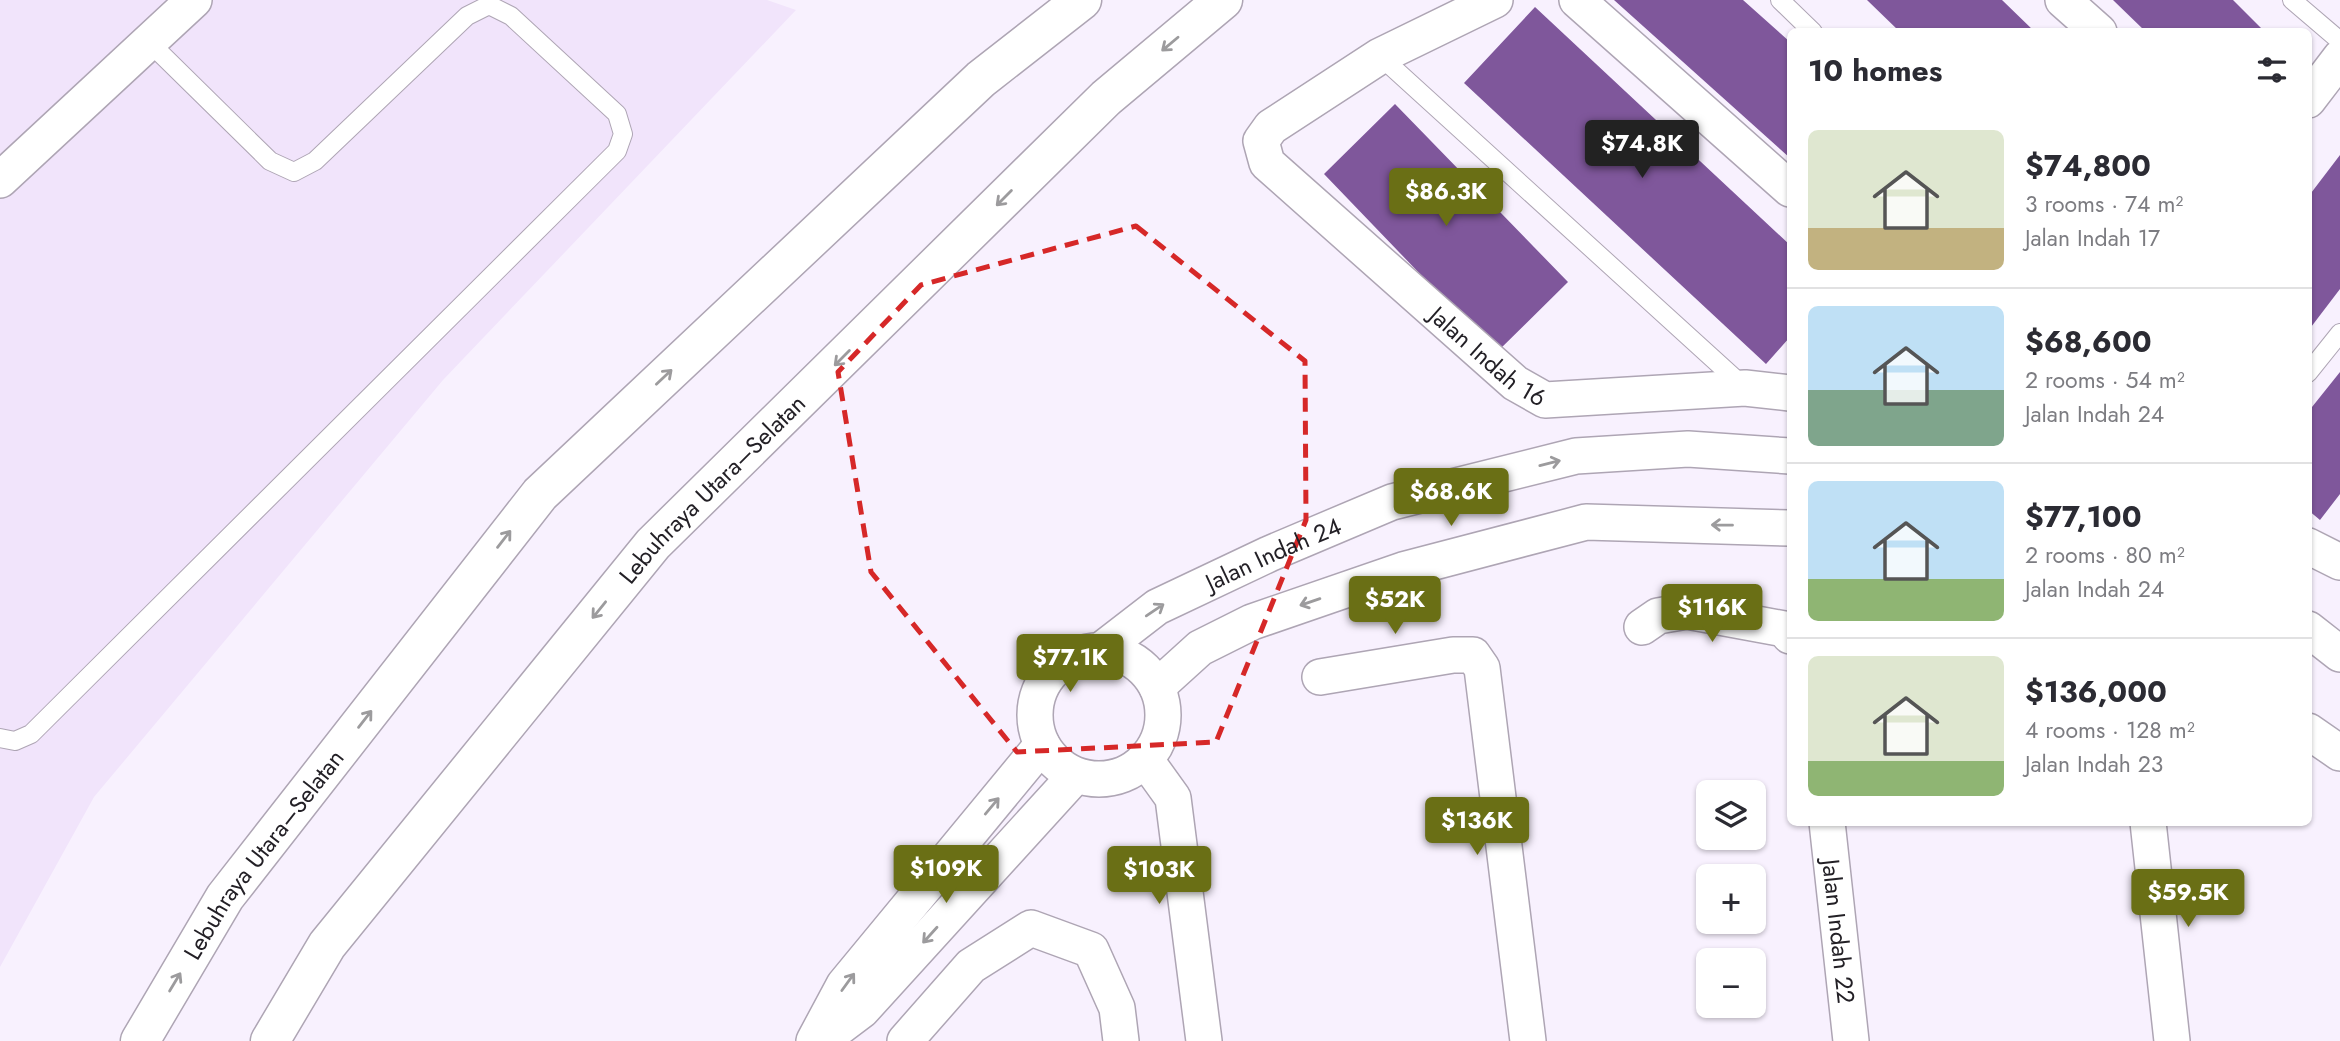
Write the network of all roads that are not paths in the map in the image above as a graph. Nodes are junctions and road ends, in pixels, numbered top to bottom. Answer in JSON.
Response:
{"nodes":[{"id":1,"x":194,"y":0,"type":"edge"},
{"id":2,"x":1082,"y":0,"type":"edge"},
{"id":3,"x":1223,"y":0,"type":"edge"},
{"id":4,"x":1495,"y":0,"type":"edge"},
{"id":5,"x":1577,"y":0,"type":"edge"},
{"id":6,"x":1780,"y":0,"type":"edge"},
{"id":7,"x":2063,"y":0,"type":"edge"},
{"id":8,"x":2292,"y":0,"type":"edge"},
{"id":9,"x":1809,"y":28,"type":"edge"},
{"id":10,"x":2094,"y":28,"type":"edge"},
{"id":11,"x":2340,"y":41,"type":"edge"},
{"id":12,"x":149,"y":42,"type":"junction"},
{"id":13,"x":1380,"y":56,"type":"junction"},
{"id":14,"x":2340,"y":58,"type":"edge"},
{"id":15,"x":2312,"y":95,"type":"edge"},
{"id":16,"x":0,"y":180,"type":"edge"},
{"id":17,"x":1787,"y":186,"type":"edge"},
{"id":18,"x":2340,"y":333,"type":"edge"},
{"id":19,"x":2312,"y":368,"type":"edge"},
{"id":20,"x":1745,"y":388,"type":"junction"},
{"id":21,"x":1787,"y":393,"type":"edge"},
{"id":22,"x":1787,"y":456,"type":"edge"},
{"id":23,"x":1787,"y":528,"type":"edge"},
{"id":24,"x":1642,"y":627,"type":"dead end"},
{"id":25,"x":1787,"y":632,"type":"edge"},
{"id":26,"x":2312,"y":632,"type":"edge"},
{"id":27,"x":1100,"y":651,"type":"junction"},
{"id":28,"x":2340,"y":654,"type":"edge"},
{"id":29,"x":1320,"y":677,"type":"dead end"},
{"id":30,"x":1157,"y":687,"type":"junction"},
{"id":31,"x":2312,"y":734,"type":"edge"},
{"id":32,"x":0,"y":738,"type":"edge"},
{"id":33,"x":1042,"y":745,"type":"junction"},
{"id":34,"x":2340,"y":753,"type":"edge"},
{"id":35,"x":1145,"y":759,"type":"junction"},
{"id":36,"x":1075,"y":776,"type":"junction"},
{"id":37,"x":1827,"y":826,"type":"edge"},
{"id":38,"x":2148,"y":826,"type":"edge"},
{"id":39,"x":1119,"y":1025,"type":"edge"},
{"id":40,"x":140,"y":1041,"type":"edge"},
{"id":41,"x":270,"y":1041,"type":"edge"},
{"id":42,"x":814,"y":1041,"type":"edge"},
{"id":43,"x":821,"y":1041,"type":"edge"},
{"id":44,"x":905,"y":1041,"type":"edge"},
{"id":45,"x":1204,"y":1041,"type":"edge"},
{"id":46,"x":1528,"y":1041,"type":"edge"},
{"id":47,"x":1851,"y":1041,"type":"edge"},
{"id":48,"x":2172,"y":1041,"type":"edge"}],
"edges":[{"from":1,"to":12,"type":"street"},
{"from":40,"to":2,"type":"highway","name":"Lebuhraya Utara–Selatan","one_way":true},
{"from":3,"to":41,"type":"highway","name":"Lebuhraya Utara–Selatan","one_way":true},
{"from":4,"to":13,"type":"street"},
{"from":5,"to":17,"type":"street"},
{"from":6,"to":9,"type":"lane"},
{"from":7,"to":10,"type":"street"},
{"from":8,"to":11,"type":"lane"},
{"from":12,"to":16,"type":"street"},
{"from":12,"to":32,"type":"lane"},
{"from":13,"to":20,"type":"lane"},
{"from":13,"to":20,"type":"street","name":"Jalan Indah 16"},
{"from":14,"to":15,"type":"street"},
{"from":18,"to":19,"type":"lane"},
{"from":20,"to":21,"type":"street","name":"Jalan Indah 16"},
{"from":27,"to":22,"type":"street","name":"Jalan Indah 24","one_way":true},
{"from":23,"to":30,"type":"street","one_way":true},
{"from":24,"to":25,"type":"street"},
{"from":26,"to":28,"type":"street"},
{"from":27,"to":30,"type":"street"},
{"from":27,"to":33,"type":"street"},
{"from":29,"to":46,"type":"street"},
{"from":30,"to":35,"type":"street"},
{"from":31,"to":34,"type":"street"},
{"from":33,"to":36,"type":"street"},
{"from":42,"to":33,"type":"street","one_way":true},
{"from":35,"to":36,"type":"street"},
{"from":35,"to":45,"type":"street"},
{"from":36,"to":43,"type":"street","one_way":true},
{"from":37,"to":47,"type":"street","name":"Jalan Indah 22"},
{"from":38,"to":48,"type":"street"},
{"from":39,"to":44,"type":"street"}]}
